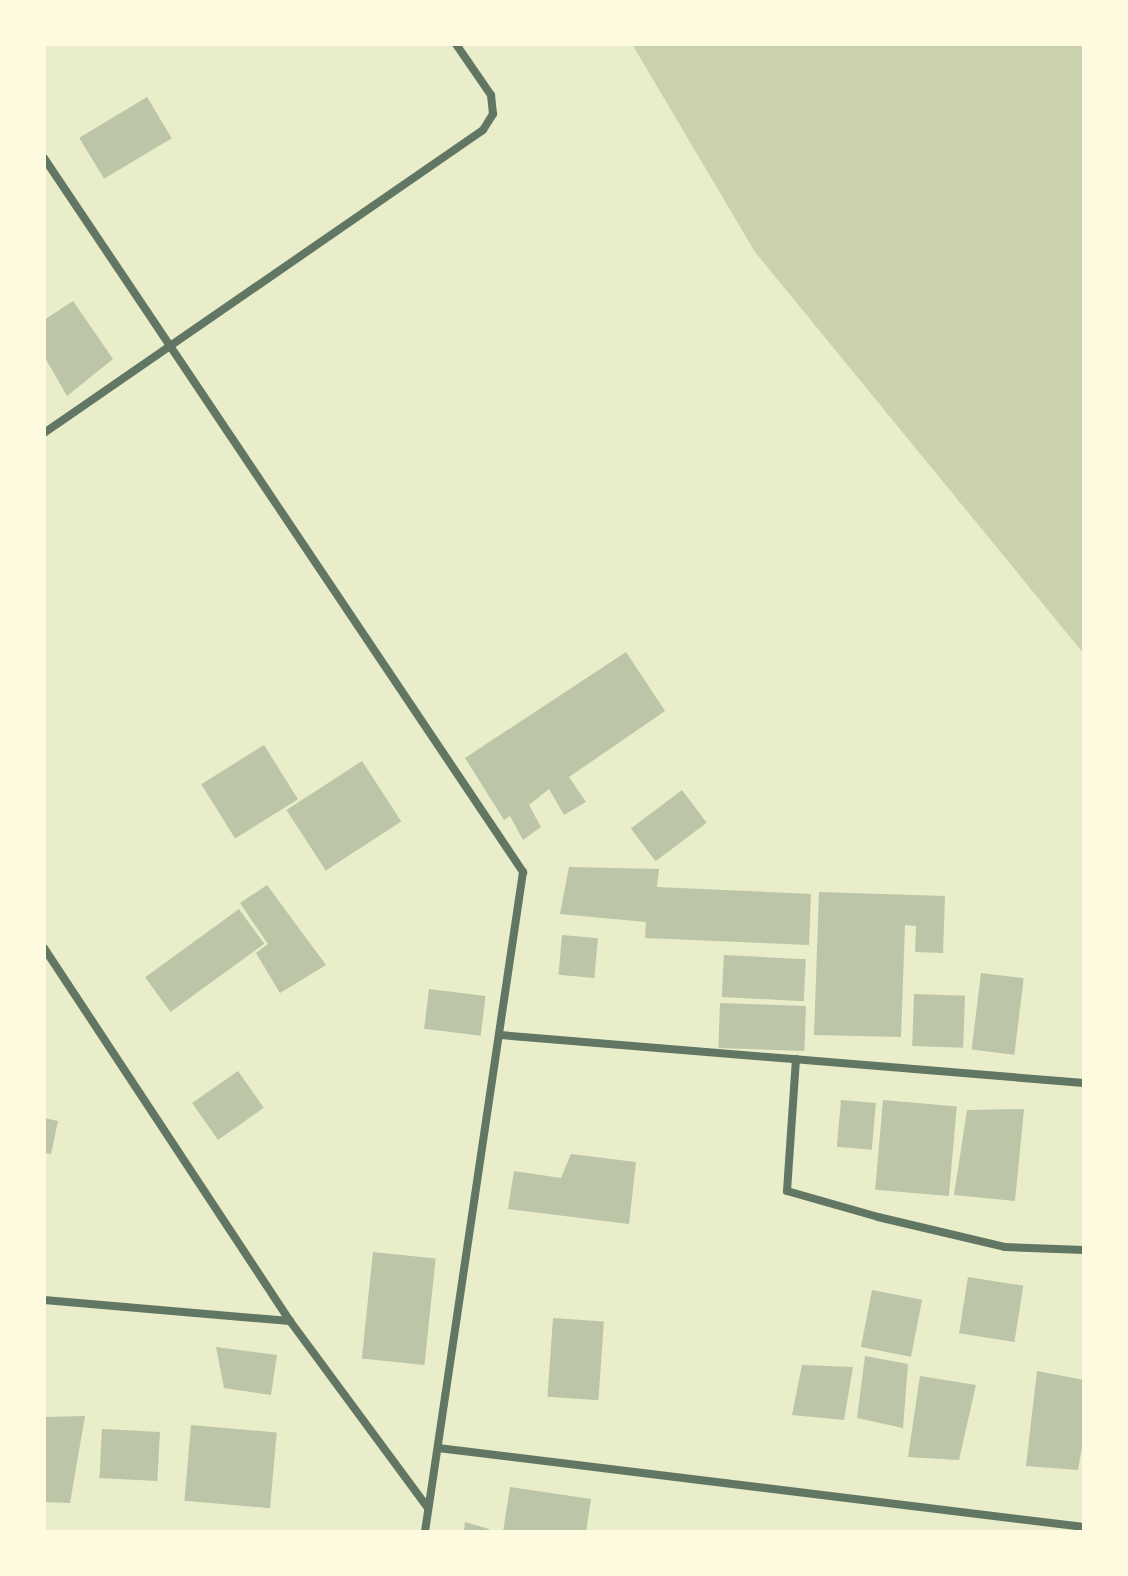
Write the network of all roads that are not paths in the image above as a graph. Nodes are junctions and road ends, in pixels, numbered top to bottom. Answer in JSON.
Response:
{"nodes":[{"id":1,"x":456,"y":44,"type":"edge"},
{"id":2,"x":44,"y":158,"type":"edge"},
{"id":3,"x":169,"y":347,"type":"junction"},
{"id":4,"x":44,"y":433,"type":"edge"},
{"id":5,"x":44,"y":948,"type":"edge"},
{"id":6,"x":500,"y":1035,"type":"junction"},
{"id":7,"x":796,"y":1059,"type":"junction"},
{"id":8,"x":1084,"y":1083,"type":"edge"},
{"id":9,"x":1084,"y":1250,"type":"edge"},
{"id":10,"x":44,"y":1300,"type":"edge"},
{"id":11,"x":290,"y":1321,"type":"junction"},
{"id":12,"x":438,"y":1448,"type":"junction"},
{"id":13,"x":428,"y":1508,"type":"junction"},
{"id":14,"x":1084,"y":1527,"type":"edge"},
{"id":15,"x":425,"y":1532,"type":"edge"}],
"edges":[{"from":1,"to":3,"type":"street"},
{"from":2,"to":3,"type":"street"},
{"from":3,"to":4,"type":"street"},
{"from":3,"to":6,"type":"street"},
{"from":5,"to":11,"type":"street"},
{"from":6,"to":7,"type":"street"},
{"from":6,"to":12,"type":"street"},
{"from":7,"to":8,"type":"street"},
{"from":7,"to":9,"type":"street"},
{"from":10,"to":11,"type":"street"},
{"from":11,"to":13,"type":"street"},
{"from":12,"to":13,"type":"street"},
{"from":12,"to":14,"type":"street"},
{"from":13,"to":15,"type":"street"}]}
